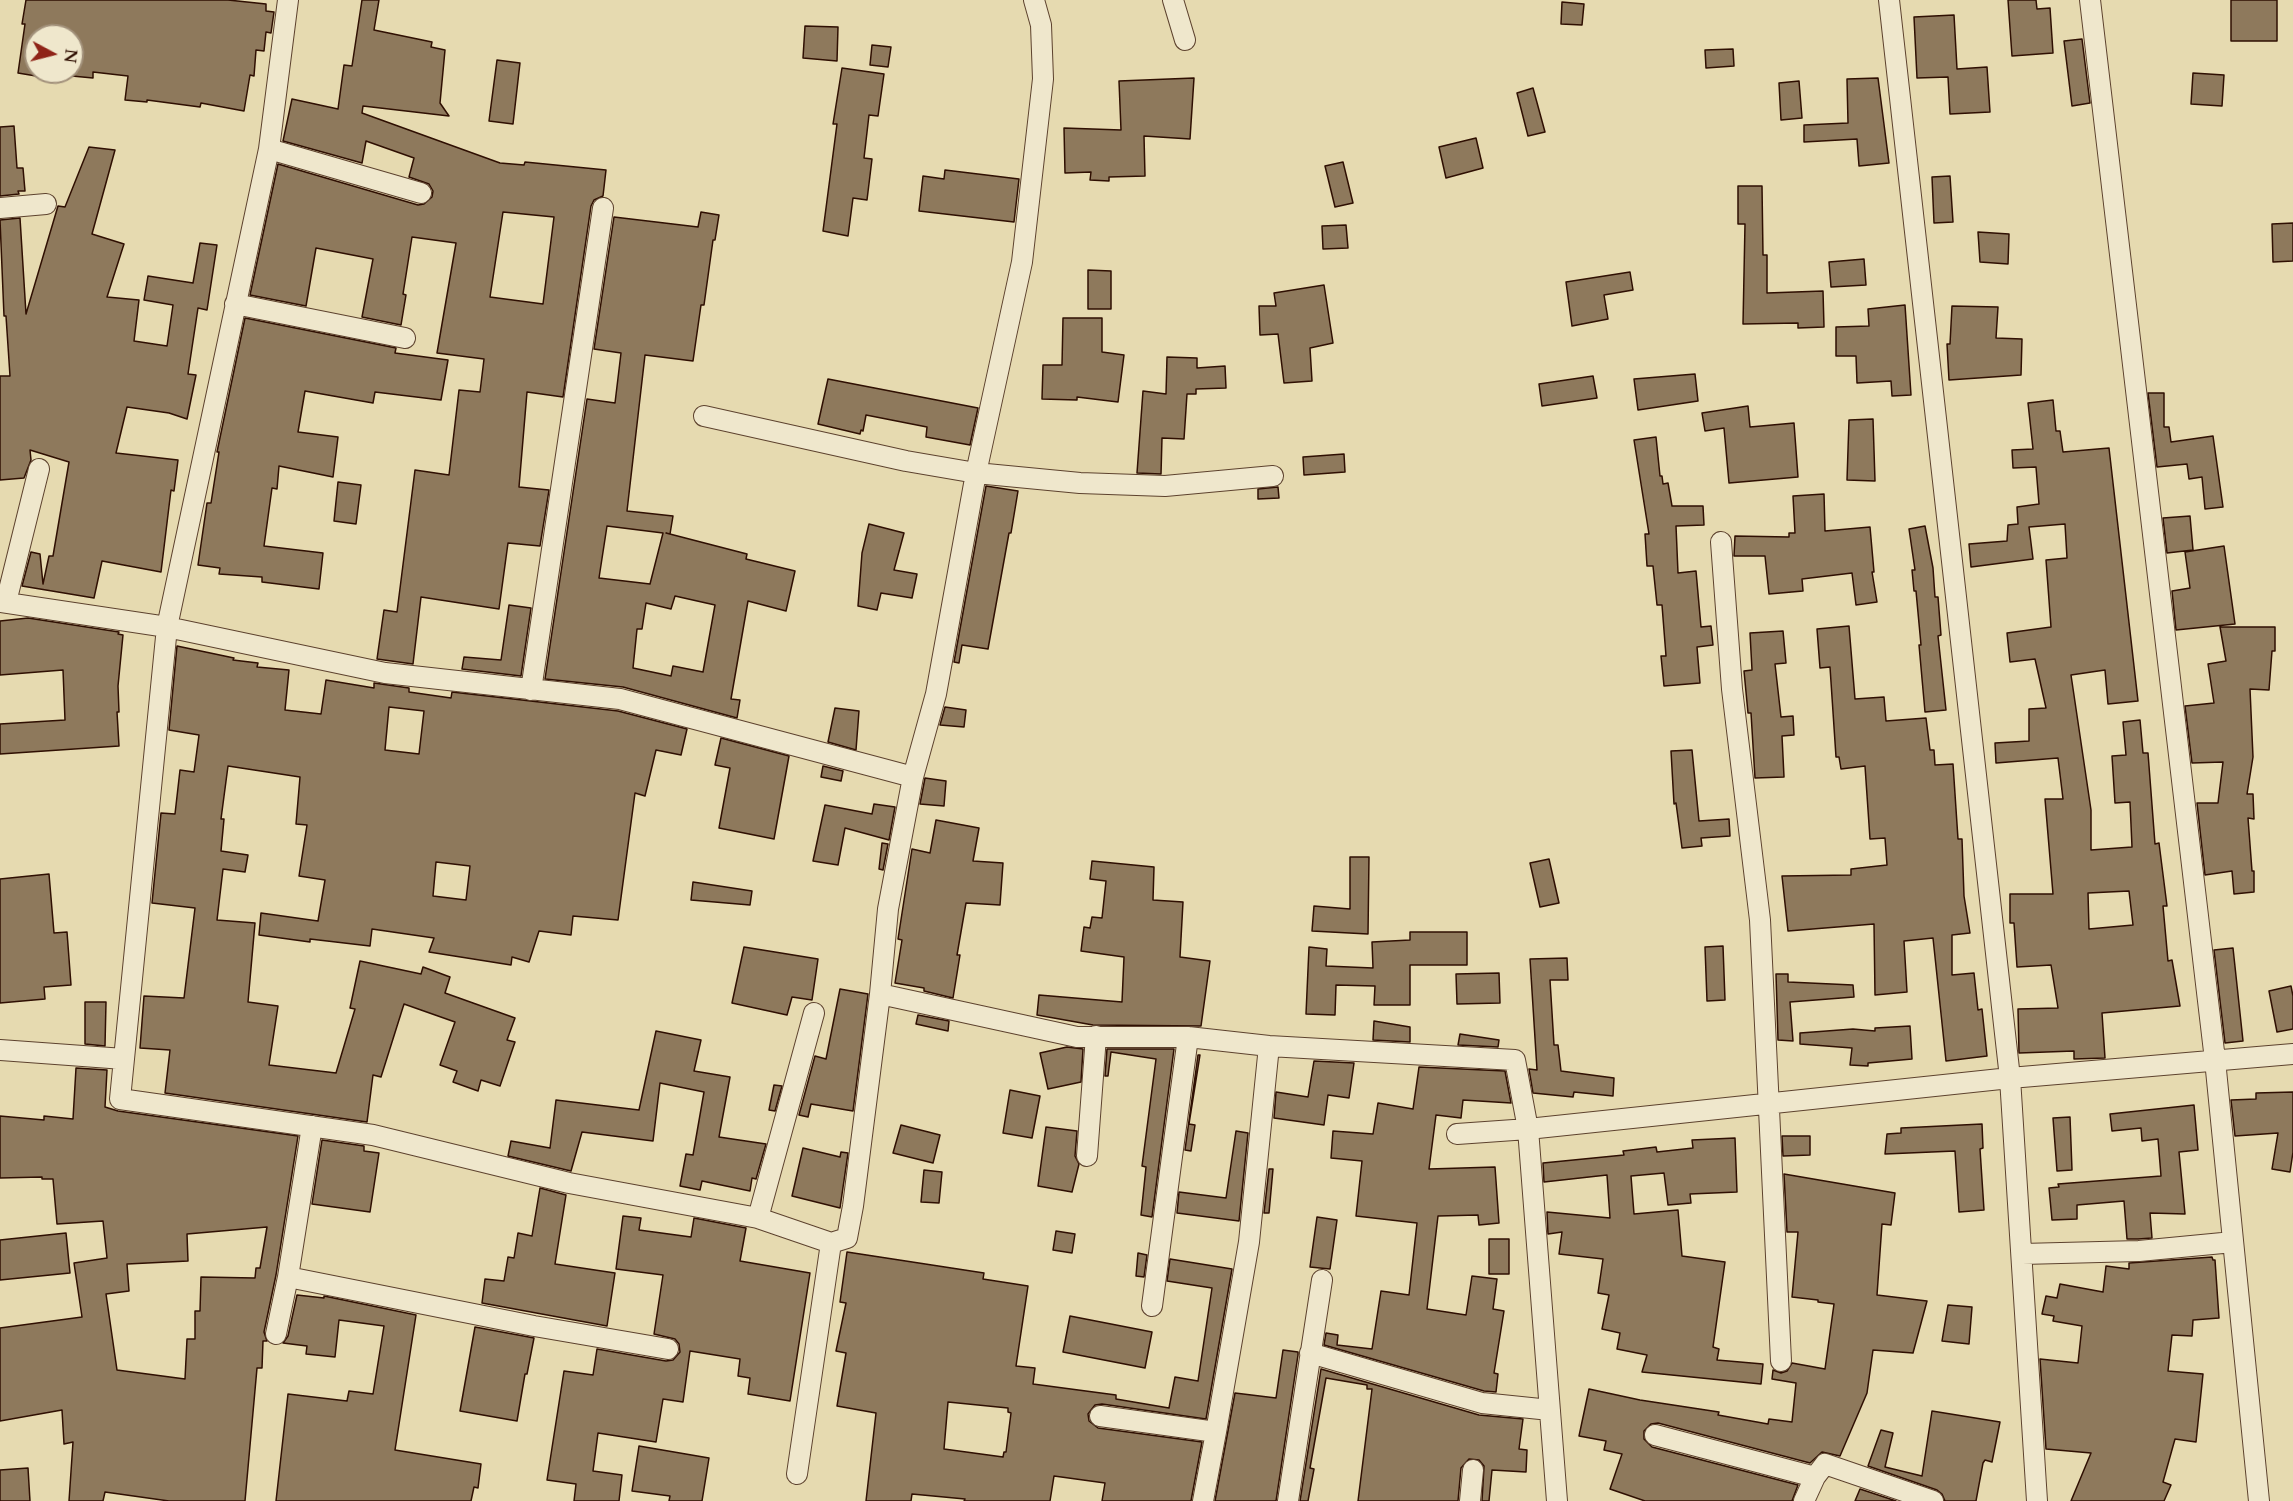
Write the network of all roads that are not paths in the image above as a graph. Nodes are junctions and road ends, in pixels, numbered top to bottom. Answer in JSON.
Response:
{"nodes":[{"id":1,"x":288,"y":0,"type":"edge"},
{"id":2,"x":1035,"y":0,"type":"edge"},
{"id":3,"x":1173,"y":0,"type":"edge"},
{"id":4,"x":1889,"y":0,"type":"edge"},
{"id":5,"x":2090,"y":0,"type":"edge"},
{"id":6,"x":1185,"y":40,"type":"dead end"},
{"id":7,"x":269,"y":149,"type":"junction"},
{"id":8,"x":421,"y":193,"type":"dead end"},
{"id":9,"x":46,"y":204,"type":"dead end"},
{"id":10,"x":0,"y":208,"type":"edge"},
{"id":11,"x":603,"y":208,"type":"dead end"},
{"id":12,"x":235,"y":304,"type":"junction"},
{"id":13,"x":405,"y":338,"type":"dead end"},
{"id":14,"x":704,"y":416,"type":"dead end"},
{"id":15,"x":39,"y":469,"type":"dead end"},
{"id":16,"x":976,"y":473,"type":"junction"},
{"id":17,"x":1274,"y":476,"type":"dead end"},
{"id":18,"x":1721,"y":542,"type":"dead end"},
{"id":19,"x":3,"y":602,"type":"edge"},
{"id":20,"x":167,"y":627,"type":"junction"},
{"id":21,"x":531,"y":690,"type":"junction"},
{"id":22,"x":913,"y":777,"type":"junction"},
{"id":23,"x":880,"y":994,"type":"junction"},
{"id":24,"x":814,"y":1013,"type":"dead end"},
{"id":25,"x":1096,"y":1036,"type":"junction"},
{"id":26,"x":1188,"y":1037,"type":"junction"},
{"id":27,"x":1269,"y":1046,"type":"junction"},
{"id":28,"x":0,"y":1050,"type":"edge"},
{"id":29,"x":2293,"y":1054,"type":"edge"},
{"id":30,"x":124,"y":1059,"type":"junction"},
{"id":31,"x":2215,"y":1060,"type":"junction"},
{"id":32,"x":2010,"y":1078,"type":"junction"},
{"id":33,"x":1768,"y":1104,"type":"junction"},
{"id":34,"x":312,"y":1126,"type":"junction"},
{"id":35,"x":1528,"y":1129,"type":"junction"},
{"id":36,"x":1457,"y":1134,"type":"dead end"},
{"id":37,"x":1087,"y":1156,"type":"dead end"},
{"id":38,"x":758,"y":1218,"type":"junction"},
{"id":39,"x":2233,"y":1242,"type":"junction"},
{"id":40,"x":831,"y":1243,"type":"junction"},
{"id":41,"x":2022,"y":1254,"type":"junction"},
{"id":42,"x":288,"y":1277,"type":"junction"},
{"id":43,"x":1322,"y":1280,"type":"dead end"},
{"id":44,"x":1152,"y":1306,"type":"dead end"},
{"id":45,"x":276,"y":1334,"type":"dead end"},
{"id":46,"x":668,"y":1349,"type":"dead end"},
{"id":47,"x":1310,"y":1353,"type":"junction"},
{"id":48,"x":1781,"y":1361,"type":"dead end"},
{"id":49,"x":1550,"y":1410,"type":"junction"},
{"id":50,"x":1100,"y":1416,"type":"dead end"},
{"id":51,"x":1216,"y":1432,"type":"junction"},
{"id":52,"x":1655,"y":1435,"type":"dead end"},
{"id":53,"x":1473,"y":1470,"type":"dead end"},
{"id":54,"x":797,"y":1474,"type":"dead end"},
{"id":55,"x":1815,"y":1477,"type":"junction"},
{"id":56,"x":1203,"y":1501,"type":"edge"},
{"id":57,"x":1288,"y":1501,"type":"edge"},
{"id":58,"x":1470,"y":1501,"type":"edge"},
{"id":59,"x":1557,"y":1501,"type":"edge"},
{"id":60,"x":1804,"y":1501,"type":"edge"},
{"id":61,"x":1934,"y":1501,"type":"edge"},
{"id":62,"x":2037,"y":1501,"type":"edge"},
{"id":63,"x":2259,"y":1501,"type":"edge"}],
"edges":[{"from":1,"to":7,"type":"street"},
{"from":2,"to":16,"type":"street"},
{"from":3,"to":6,"type":"street"},
{"from":4,"to":32,"type":"street"},
{"from":5,"to":31,"type":"street"},
{"from":7,"to":8,"type":"street"},
{"from":7,"to":12,"type":"street"},
{"from":9,"to":10,"type":"street"},
{"from":11,"to":21,"type":"street"},
{"from":12,"to":13,"type":"street"},
{"from":12,"to":20,"type":"street"},
{"from":14,"to":16,"type":"street"},
{"from":15,"to":19,"type":"street"},
{"from":16,"to":17,"type":"street"},
{"from":16,"to":22,"type":"street"},
{"from":18,"to":33,"type":"street"},
{"from":19,"to":20,"type":"street"},
{"from":20,"to":21,"type":"street"},
{"from":20,"to":30,"type":"street"},
{"from":21,"to":22,"type":"street"},
{"from":22,"to":23,"type":"street"},
{"from":23,"to":25,"type":"street"},
{"from":23,"to":40,"type":"street"},
{"from":24,"to":38,"type":"street"},
{"from":25,"to":26,"type":"street"},
{"from":25,"to":37,"type":"street"},
{"from":26,"to":27,"type":"street"},
{"from":26,"to":44,"type":"street"},
{"from":27,"to":35,"type":"street"},
{"from":27,"to":51,"type":"street"},
{"from":28,"to":30,"type":"street"},
{"from":29,"to":31,"type":"street"},
{"from":30,"to":34,"type":"street"},
{"from":31,"to":32,"type":"street"},
{"from":31,"to":39,"type":"street"},
{"from":32,"to":33,"type":"street"},
{"from":32,"to":41,"type":"street"},
{"from":33,"to":35,"type":"street"},
{"from":33,"to":48,"type":"street"},
{"from":34,"to":38,"type":"street"},
{"from":34,"to":42,"type":"street"},
{"from":35,"to":36,"type":"street"},
{"from":35,"to":49,"type":"street"},
{"from":38,"to":40,"type":"street"},
{"from":39,"to":41,"type":"street"},
{"from":39,"to":63,"type":"street"},
{"from":40,"to":54,"type":"street"},
{"from":41,"to":62,"type":"street"},
{"from":42,"to":45,"type":"street"},
{"from":42,"to":46,"type":"street"},
{"from":43,"to":47,"type":"street"},
{"from":47,"to":49,"type":"street"},
{"from":47,"to":57,"type":"street"},
{"from":49,"to":59,"type":"street"},
{"from":50,"to":51,"type":"street"},
{"from":51,"to":56,"type":"street"},
{"from":52,"to":55,"type":"street"},
{"from":53,"to":58,"type":"street"},
{"from":55,"to":60,"type":"street"},
{"from":55,"to":61,"type":"street"}]}
